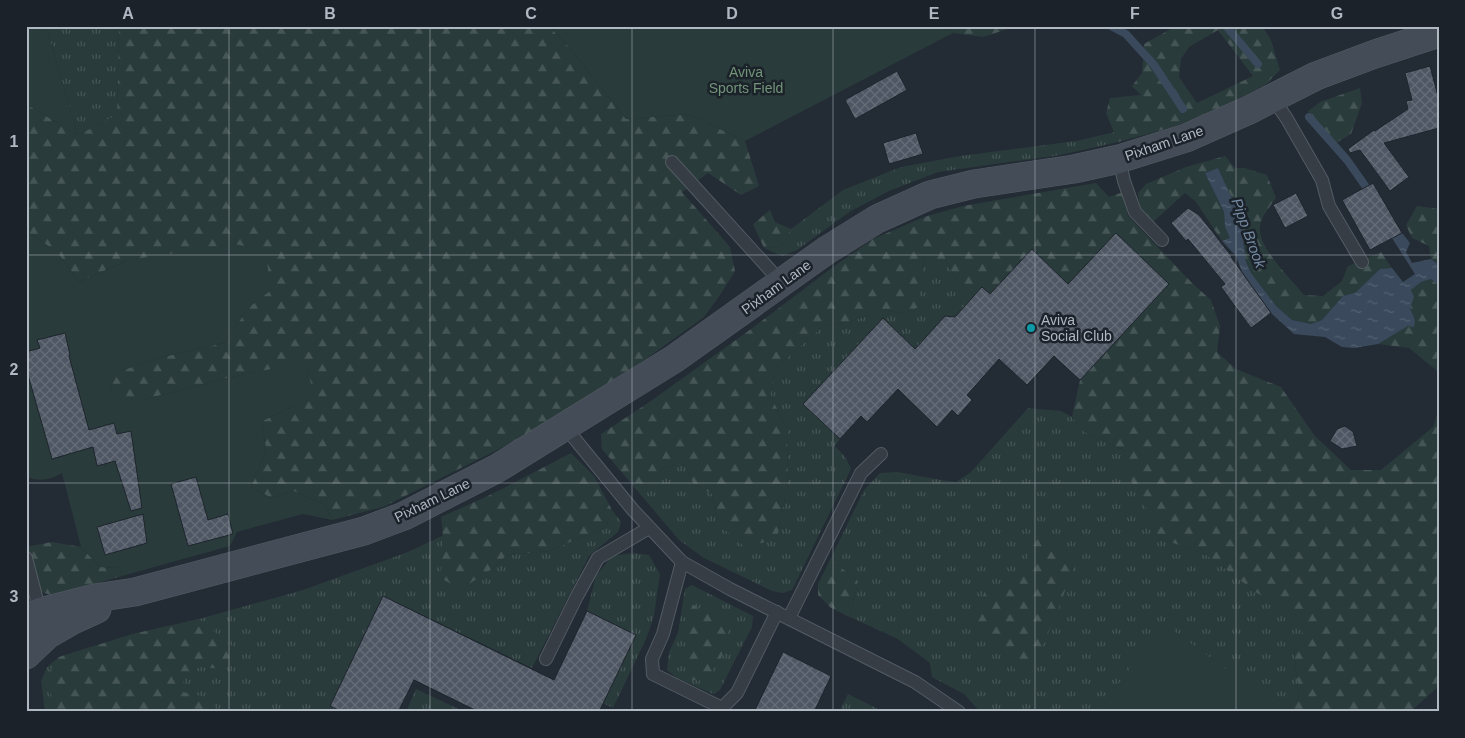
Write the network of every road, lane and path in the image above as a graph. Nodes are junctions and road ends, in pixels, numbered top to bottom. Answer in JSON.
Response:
{"nodes":[{"id":1,"x":1439,"y":33,"type":"edge"},
{"id":2,"x":1272,"y":97,"type":"junction"},
{"id":3,"x":1119,"y":159,"type":"junction"},
{"id":4,"x":672,"y":162,"type":"dead end"},
{"id":5,"x":1162,"y":240,"type":"dead end"},
{"id":6,"x":1362,"y":262,"type":"dead end"},
{"id":7,"x":781,"y":284,"type":"junction"},
{"id":8,"x":565,"y":427,"type":"junction"},
{"id":9,"x":881,"y":454,"type":"dead end"},
{"id":10,"x":649,"y":528,"type":"junction"},
{"id":11,"x":26,"y":558,"type":"edge"},
{"id":12,"x":682,"y":562,"type":"junction"},
{"id":13,"x":135,"y":592,"type":"junction"},
{"id":14,"x":777,"y":612,"type":"junction"},
{"id":15,"x":33,"y":617,"type":"edge"},
{"id":16,"x":789,"y":618,"type":"junction"},
{"id":17,"x":26,"y":655,"type":"edge"},
{"id":18,"x":546,"y":659,"type":"dead end"},
{"id":19,"x":959,"y":712,"type":"edge"}],
"edges":[{"from":1,"to":2,"type":"main road","name":"Pixham Lane"},
{"from":2,"to":3,"type":"main road","name":"Pixham Lane"},
{"from":2,"to":6,"type":"lane"},
{"from":3,"to":5,"type":"lane"},
{"from":3,"to":7,"type":"main road","name":"Pixham Lane"},
{"from":4,"to":7,"type":"lane"},
{"from":7,"to":8,"type":"main road","name":"Pixham Lane"},
{"from":8,"to":10,"type":"lane"},
{"from":8,"to":13,"type":"main road","name":"Pixham Lane"},
{"from":9,"to":16,"type":"lane"},
{"from":10,"to":12,"type":"lane"},
{"from":10,"to":18,"type":"lane"},
{"from":11,"to":15,"type":"lane"},
{"from":12,"to":14,"type":"lane"},
{"from":12,"to":14,"type":"lane"},
{"from":13,"to":15,"type":"main road","name":"Pixham Lane"},
{"from":13,"to":17,"type":"main road","name":"Pixham Lane"},
{"from":14,"to":16,"type":"lane"},
{"from":16,"to":19,"type":"lane"}]}
